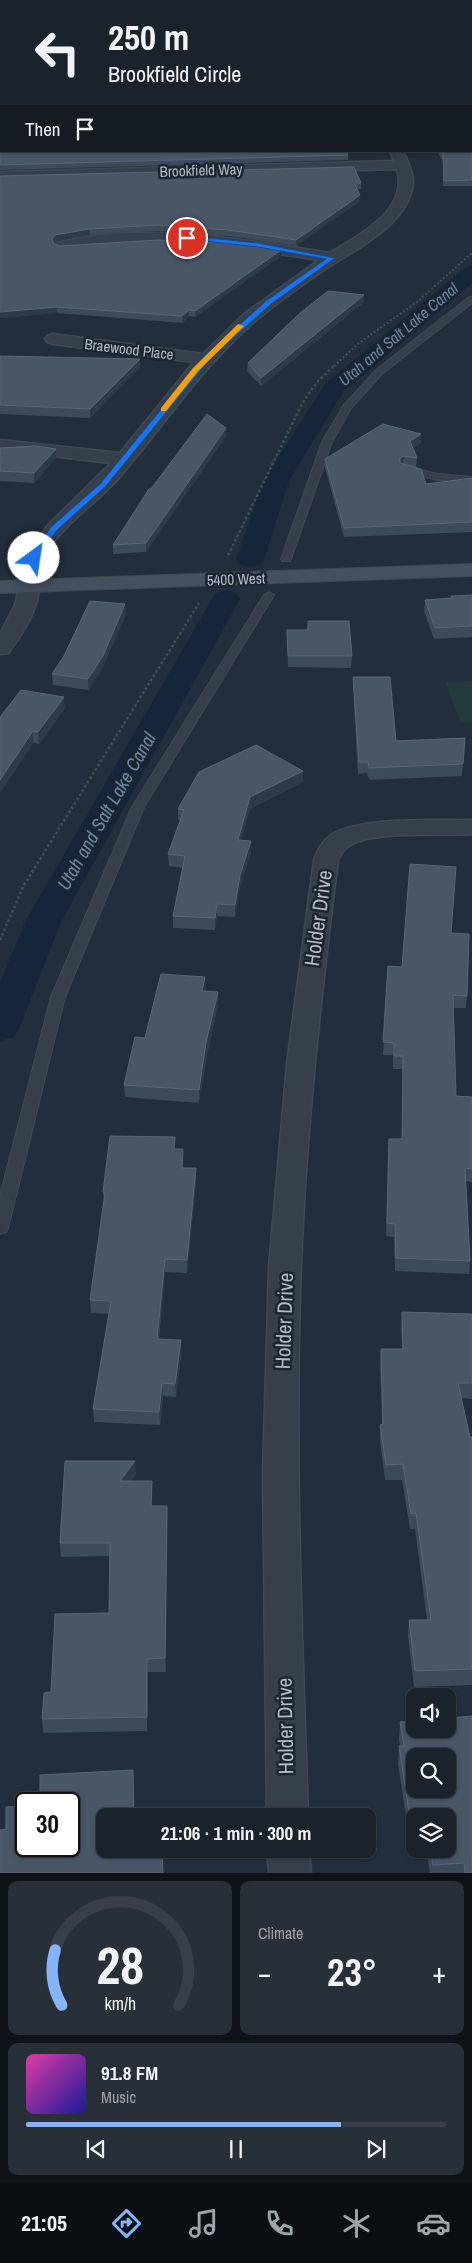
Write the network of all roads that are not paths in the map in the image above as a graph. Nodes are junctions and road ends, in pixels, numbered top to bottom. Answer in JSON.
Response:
{"nodes":[{"id":1,"x":399,"y":158,"type":"edge"},
{"id":2,"x":0,"y":176,"type":"edge"},
{"id":3,"x":61,"y":246,"type":"edge"},
{"id":4,"x":332,"y":258,"type":"junction"},
{"id":5,"x":472,"y":299,"type":"edge"},
{"id":6,"x":53,"y":340,"type":"dead end"},
{"id":7,"x":206,"y":359,"type":"junction"},
{"id":8,"x":0,"y":445,"type":"edge"},
{"id":9,"x":124,"y":459,"type":"junction"},
{"id":10,"x":404,"y":470,"type":"edge"},
{"id":11,"x":472,"y":480,"type":"edge"},
{"id":12,"x":286,"y":559,"type":"dead end"},
{"id":13,"x":472,"y":570,"type":"edge"},
{"id":14,"x":30,"y":586,"type":"junction"},
{"id":15,"x":0,"y":587,"type":"edge"},
{"id":16,"x":269,"y":594,"type":"dead end"},
{"id":17,"x":0,"y":648,"type":"edge"},
{"id":18,"x":472,"y":827,"type":"edge"},
{"id":19,"x":0,"y":1228,"type":"edge"},
{"id":20,"x":288,"y":1808,"type":"edge"},
{"id":21,"x":289,"y":1858,"type":"edge"},
{"id":22,"x":290,"y":1873,"type":"edge"}],
"edges":[{"from":1,"to":2,"type":"street","name":"Brookfield Way"},
{"from":1,"to":4,"type":"street"},
{"from":3,"to":4,"type":"street"},
{"from":4,"to":7,"type":"street"},
{"from":5,"to":12,"type":"lane"},
{"from":6,"to":7,"type":"street","name":"Braewood Place"},
{"from":7,"to":9,"type":"street"},
{"from":8,"to":9,"type":"street"},
{"from":9,"to":14,"type":"street"},
{"from":10,"to":11,"type":"lane"},
{"from":13,"to":14,"type":"street","name":"5400 West"},
{"from":14,"to":15,"type":"street","name":"5400 West"},
{"from":14,"to":17,"type":"street"},
{"from":16,"to":19,"type":"lane"},
{"from":18,"to":20,"type":"street","name":"Holder Drive"},
{"from":21,"to":22,"type":"street"}]}
